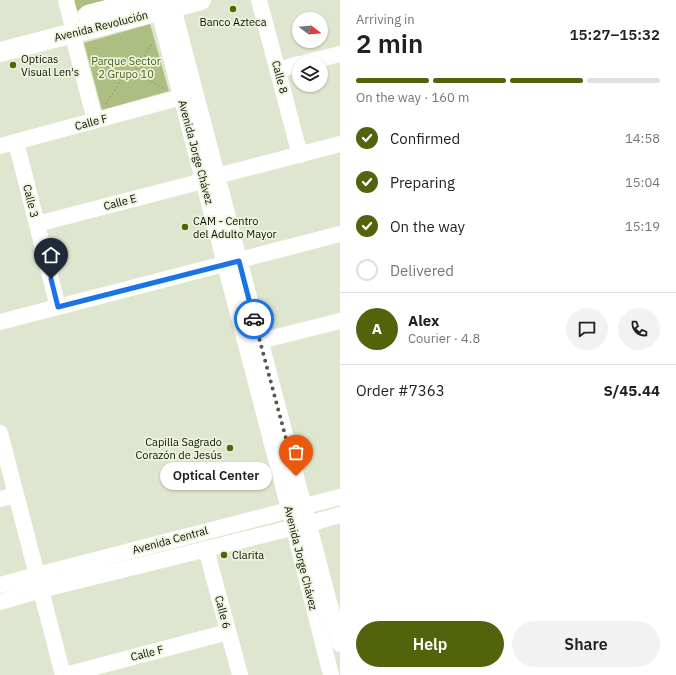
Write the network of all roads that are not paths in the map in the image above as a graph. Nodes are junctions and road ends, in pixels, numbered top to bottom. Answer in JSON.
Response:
{"nodes":[{"id":1,"x":66,"y":0,"type":"edge"},
{"id":2,"x":201,"y":0,"type":"edge"},
{"id":3,"x":259,"y":0,"type":"edge"},
{"id":4,"x":160,"y":4,"type":"edge"},
{"id":5,"x":72,"y":26,"type":"junction"},
{"id":6,"x":0,"y":38,"type":"edge"},
{"id":7,"x":0,"y":52,"type":"edge"},
{"id":8,"x":340,"y":54,"type":"edge"},
{"id":9,"x":328,"y":57,"type":"edge"},
{"id":10,"x":292,"y":66,"type":"edge"},
{"id":11,"x":278,"y":70,"type":"junction"},
{"id":12,"x":182,"y":97,"type":"junction"},
{"id":13,"x":95,"y":120,"type":"junction"},
{"id":14,"x":16,"y":142,"type":"junction"},
{"id":15,"x":340,"y":144,"type":"edge"},
{"id":16,"x":0,"y":146,"type":"edge"},
{"id":17,"x":300,"y":155,"type":"junction"},
{"id":18,"x":210,"y":178,"type":"junction"},
{"id":19,"x":37,"y":224,"type":"junction"},
{"id":20,"x":340,"y":234,"type":"edge"},
{"id":21,"x":232,"y":262,"type":"junction"},
{"id":22,"x":58,"y":307,"type":"junction"},
{"id":23,"x":340,"y":320,"type":"edge"},
{"id":24,"x":0,"y":322,"type":"edge"},
{"id":25,"x":260,"y":341,"type":"junction"},
{"id":26,"x":0,"y":433,"type":"edge"},
{"id":27,"x":16,"y":495,"type":"junction"},
{"id":28,"x":340,"y":497,"type":"edge"},
{"id":29,"x":0,"y":499,"type":"edge"},
{"id":30,"x":296,"y":508,"type":"junction"},
{"id":31,"x":340,"y":515,"type":"edge"},
{"id":32,"x":301,"y":526,"type":"junction"},
{"id":33,"x":206,"y":549,"type":"junction"},
{"id":34,"x":36,"y":575,"type":"junction"},
{"id":35,"x":0,"y":585,"type":"edge"},
{"id":36,"x":41,"y":590,"type":"junction"},
{"id":37,"x":0,"y":602,"type":"edge"},
{"id":38,"x":228,"y":632,"type":"junction"},
{"id":39,"x":340,"y":644,"type":"edge"},
{"id":40,"x":64,"y":675,"type":"edge"},
{"id":41,"x":240,"y":675,"type":"edge"},
{"id":42,"x":331,"y":675,"type":"edge"}],
"edges":[{"from":1,"to":5,"type":"street"},
{"from":2,"to":4,"type":"main road","name":"Avenida Revolución"},
{"from":3,"to":11,"type":"street","name":"Calle 8"},
{"from":4,"to":5,"type":"main road","name":"Avenida Revolución"},
{"from":4,"to":12,"type":"street","name":"Avenida Jorge Chávez"},
{"from":4,"to":18,"type":"street","name":"Avenida Jorge Chávez"},
{"from":5,"to":6,"type":"main road","name":"Avenida Revolución"},
{"from":5,"to":7,"type":"main road","name":"Avenida Revolución"},
{"from":5,"to":13,"type":"street"},
{"from":8,"to":9,"type":"street"},
{"from":10,"to":11,"type":"street"},
{"from":11,"to":17,"type":"street","name":"Calle 8"},
{"from":12,"to":13,"type":"street","name":"Calle F"},
{"from":12,"to":18,"type":"street","name":"Avenida Jorge Chávez"},
{"from":13,"to":14,"type":"street","name":"Calle F"},
{"from":14,"to":16,"type":"street","name":"Calle F"},
{"from":14,"to":19,"type":"street","name":"Calle 3"},
{"from":15,"to":17,"type":"street","name":"Calle E"},
{"from":17,"to":18,"type":"street","name":"Calle E"},
{"from":18,"to":19,"type":"street","name":"Calle E"},
{"from":18,"to":21,"type":"street","name":"Avenida Jorge Chávez"},
{"from":19,"to":22,"type":"street","name":"Calle 3"},
{"from":20,"to":21,"type":"street"},
{"from":21,"to":22,"type":"street"},
{"from":21,"to":25,"type":"street","name":"Avenida Jorge Chávez"},
{"from":21,"to":30,"type":"street","name":"Avenida Jorge Chávez"},
{"from":22,"to":24,"type":"street"},
{"from":23,"to":25,"type":"street"},
{"from":25,"to":30,"type":"street","name":"Avenida Jorge Chávez"},
{"from":26,"to":27,"type":"street"},
{"from":27,"to":29,"type":"street"},
{"from":27,"to":34,"type":"street"},
{"from":28,"to":30,"type":"street","name":"Avenida Central"},
{"from":30,"to":32,"type":"street","name":"Avenida Jorge Chávez"},
{"from":30,"to":34,"type":"street","name":"Avenida Central"},
{"from":31,"to":32,"type":"street","name":"Avenida Central"},
{"from":32,"to":33,"type":"street","name":"Avenida Central"},
{"from":32,"to":39,"type":"street","name":"Avenida Jorge Chávez"},
{"from":32,"to":42,"type":"street","name":"Avenida Jorge Chávez"},
{"from":33,"to":36,"type":"street","name":"Avenida Central"},
{"from":33,"to":38,"type":"street","name":"Calle 6"},
{"from":34,"to":35,"type":"street","name":"Avenida Central"},
{"from":34,"to":36,"type":"street"},
{"from":36,"to":37,"type":"street","name":"Avenida Central"},
{"from":36,"to":40,"type":"street"},
{"from":38,"to":40,"type":"street","name":"Calle F"},
{"from":38,"to":41,"type":"street","name":"Calle 6"}]}
